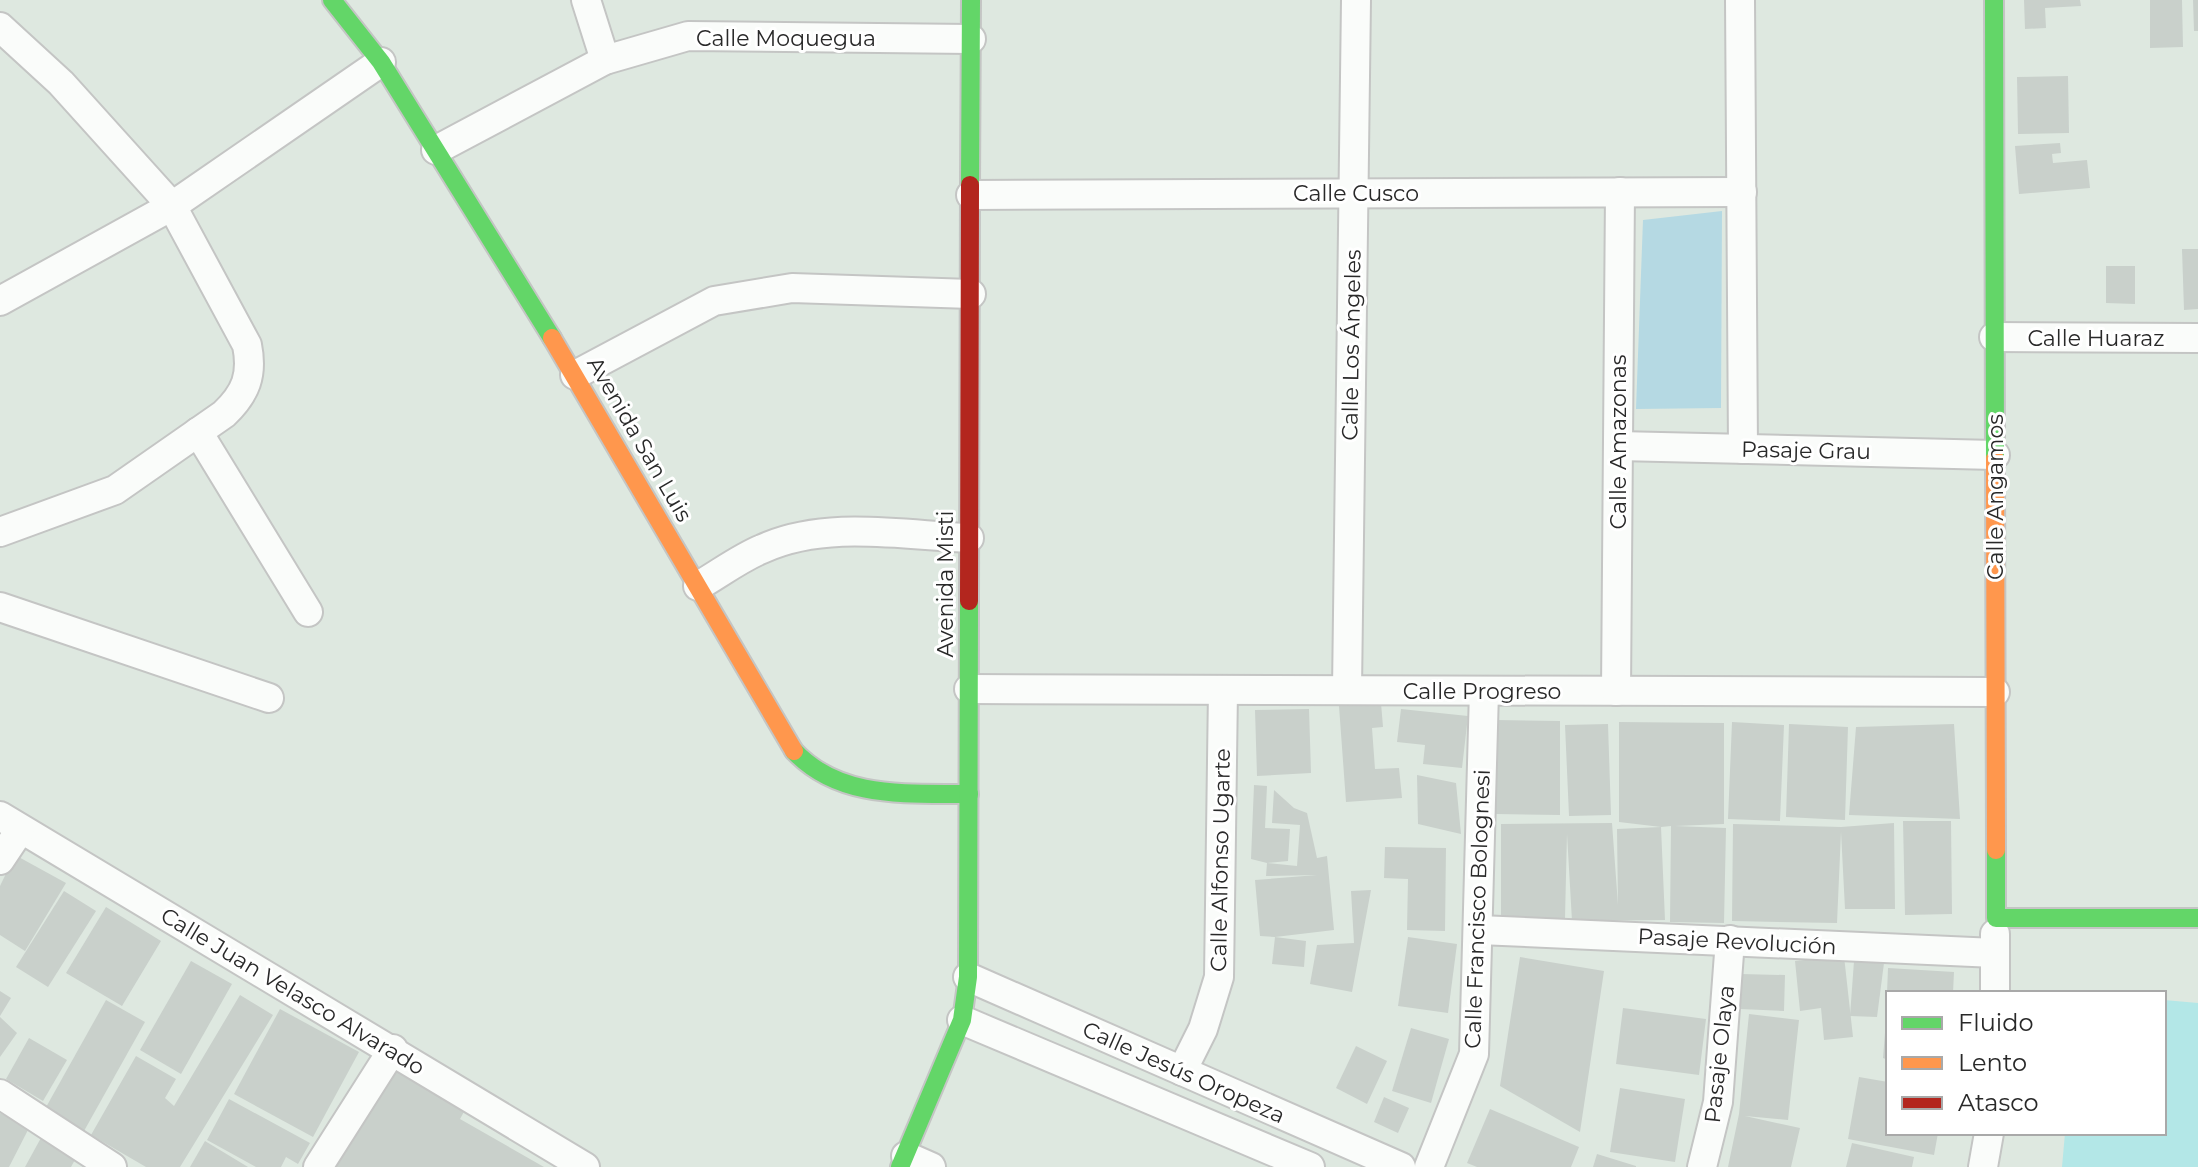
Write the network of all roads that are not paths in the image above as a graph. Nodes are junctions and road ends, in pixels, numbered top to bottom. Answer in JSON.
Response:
{"nodes":[{"id":1,"x":332,"y":0,"type":"edge"},
{"id":2,"x":586,"y":0,"type":"edge"},
{"id":3,"x":971,"y":0,"type":"edge"},
{"id":4,"x":1356,"y":0,"type":"edge"},
{"id":5,"x":1740,"y":0,"type":"edge"},
{"id":6,"x":1994,"y":0,"type":"edge"},
{"id":7,"x":0,"y":27,"type":"edge"},
{"id":8,"x":971,"y":39,"type":"junction"},
{"id":9,"x":605,"y":60,"type":"junction"},
{"id":10,"x":381,"y":62,"type":"junction"},
{"id":11,"x":436,"y":150,"type":"junction"},
{"id":12,"x":1620,"y":192,"type":"junction"},
{"id":13,"x":1742,"y":192,"type":"junction"},
{"id":14,"x":1353,"y":193,"type":"junction"},
{"id":15,"x":971,"y":195,"type":"junction"},
{"id":16,"x":172,"y":206,"type":"junction"},
{"id":17,"x":971,"y":294,"type":"junction"},
{"id":18,"x":0,"y":301,"type":"edge"},
{"id":19,"x":1994,"y":337,"type":"junction"},
{"id":20,"x":2198,"y":338,"type":"edge"},
{"id":21,"x":575,"y":375,"type":"junction"},
{"id":22,"x":198,"y":432,"type":"junction"},
{"id":23,"x":1618,"y":446,"type":"junction"},
{"id":24,"x":1743,"y":449,"type":"junction"},
{"id":25,"x":1995,"y":455,"type":"junction"},
{"id":26,"x":0,"y":532,"type":"edge"},
{"id":27,"x":969,"y":538,"type":"junction"},
{"id":28,"x":698,"y":586,"type":"junction"},
{"id":29,"x":0,"y":607,"type":"edge"},
{"id":30,"x":308,"y":612,"type":"dead end"},
{"id":31,"x":969,"y":689,"type":"junction"},
{"id":32,"x":1223,"y":690,"type":"junction"},
{"id":33,"x":1347,"y":690,"type":"junction"},
{"id":34,"x":1484,"y":691,"type":"junction"},
{"id":35,"x":1616,"y":691,"type":"junction"},
{"id":36,"x":1995,"y":692,"type":"junction"},
{"id":37,"x":269,"y":698,"type":"dead end"},
{"id":38,"x":969,"y":794,"type":"junction"},
{"id":39,"x":10,"y":823,"type":"edge"},
{"id":40,"x":0,"y":860,"type":"edge"},
{"id":41,"x":1996,"y":918,"type":"junction"},
{"id":42,"x":2198,"y":918,"type":"edge"},
{"id":43,"x":1479,"y":930,"type":"junction"},
{"id":44,"x":1730,"y":940,"type":"junction"},
{"id":45,"x":1995,"y":953,"type":"junction"},
{"id":46,"x":968,"y":977,"type":"junction"},
{"id":47,"x":1995,"y":991,"type":"edge"},
{"id":48,"x":962,"y":1020,"type":"junction"},
{"id":49,"x":393,"y":1049,"type":"junction"},
{"id":50,"x":1182,"y":1071,"type":"junction"},
{"id":51,"x":0,"y":1094,"type":"edge"},
{"id":52,"x":1989,"y":1135,"type":"edge"},
{"id":53,"x":912,"y":1163,"type":"edge"},
{"id":54,"x":112,"y":1167,"type":"edge"},
{"id":55,"x":318,"y":1167,"type":"edge"},
{"id":56,"x":585,"y":1167,"type":"edge"},
{"id":57,"x":1310,"y":1167,"type":"edge"},
{"id":58,"x":1401,"y":1167,"type":"edge"},
{"id":59,"x":1429,"y":1167,"type":"edge"},
{"id":60,"x":1702,"y":1167,"type":"edge"},
{"id":61,"x":1983,"y":1167,"type":"edge"}],
"edges":[{"from":1,"to":10,"type":"street","name":"Avenida San Luis"},
{"from":2,"to":9,"type":"street"},
{"from":3,"to":8,"type":"street","name":"Avenida Misti"},
{"from":4,"to":14,"type":"street","name":"Calle Los Ángeles"},
{"from":5,"to":13,"type":"street"},
{"from":6,"to":19,"type":"street","name":"Calle Angamos"},
{"from":7,"to":16,"type":"street"},
{"from":8,"to":9,"type":"street","name":"Calle Moquegua"},
{"from":8,"to":15,"type":"street","name":"Avenida Misti"},
{"from":9,"to":11,"type":"street","name":"Calle Moquegua"},
{"from":10,"to":11,"type":"street","name":"Avenida San Luis"},
{"from":10,"to":16,"type":"street"},
{"from":11,"to":21,"type":"street","name":"Avenida San Luis"},
{"from":12,"to":13,"type":"street","name":"Calle Cusco"},
{"from":12,"to":14,"type":"street","name":"Calle Cusco"},
{"from":12,"to":23,"type":"street","name":"Calle Amazonas"},
{"from":13,"to":24,"type":"street"},
{"from":14,"to":15,"type":"street","name":"Calle Cusco"},
{"from":14,"to":33,"type":"street","name":"Calle Los Ángeles"},
{"from":15,"to":17,"type":"street","name":"Avenida Misti"},
{"from":16,"to":18,"type":"street"},
{"from":16,"to":22,"type":"street"},
{"from":17,"to":21,"type":"street"},
{"from":17,"to":27,"type":"street","name":"Avenida Misti"},
{"from":19,"to":20,"type":"street","name":"Calle Huaraz"},
{"from":19,"to":25,"type":"street","name":"Calle Angamos"},
{"from":21,"to":28,"type":"street","name":"Avenida San Luis"},
{"from":22,"to":26,"type":"street"},
{"from":22,"to":30,"type":"street"},
{"from":23,"to":24,"type":"street","name":"Pasaje Grau"},
{"from":23,"to":35,"type":"street","name":"Calle Amazonas"},
{"from":24,"to":25,"type":"street","name":"Pasaje Grau"},
{"from":25,"to":36,"type":"street","name":"Calle Angamos"},
{"from":27,"to":28,"type":"street"},
{"from":27,"to":31,"type":"street","name":"Avenida Misti"},
{"from":28,"to":38,"type":"street","name":"Avenida San Luis"},
{"from":29,"to":37,"type":"street"},
{"from":31,"to":32,"type":"street","name":"Calle Progreso"},
{"from":31,"to":38,"type":"street","name":"Avenida Misti"},
{"from":32,"to":33,"type":"street","name":"Calle Progreso"},
{"from":32,"to":50,"type":"street","name":"Calle Alfonso Ugarte"},
{"from":33,"to":34,"type":"street","name":"Calle Progreso"},
{"from":34,"to":35,"type":"street","name":"Calle Progreso"},
{"from":34,"to":43,"type":"street","name":"Calle Francisco Bolognesi"},
{"from":35,"to":36,"type":"street","name":"Calle Progreso"},
{"from":36,"to":41,"type":"street","name":"Calle Angamos"},
{"from":38,"to":46,"type":"street","name":"Avenida Misti"},
{"from":39,"to":40,"type":"street"},
{"from":39,"to":49,"type":"street","name":"Calle Juan Velasco Alvarado"},
{"from":41,"to":42,"type":"street"},
{"from":41,"to":45,"type":"street","name":"Calle Angamos"},
{"from":43,"to":44,"type":"street","name":"Pasaje Revolución"},
{"from":43,"to":59,"type":"street","name":"Calle Francisco Bolognesi"},
{"from":44,"to":45,"type":"street","name":"Pasaje Revolución"},
{"from":44,"to":60,"type":"street","name":"Pasaje Olaya"},
{"from":45,"to":47,"type":"street","name":"Calle Angamos"},
{"from":46,"to":48,"type":"street","name":"Avenida Misti"},
{"from":46,"to":50,"type":"street","name":"Calle Jesús Oropeza"},
{"from":48,"to":53,"type":"street","name":"Avenida Misti"},
{"from":48,"to":57,"type":"street","name":"Calle Jesús Oropeza"},
{"from":49,"to":55,"type":"street"},
{"from":49,"to":56,"type":"street","name":"Calle Juan Velasco Alvarado"},
{"from":50,"to":58,"type":"street","name":"Calle Jesús Oropeza"},
{"from":51,"to":54,"type":"street"},
{"from":52,"to":61,"type":"street"}]}
